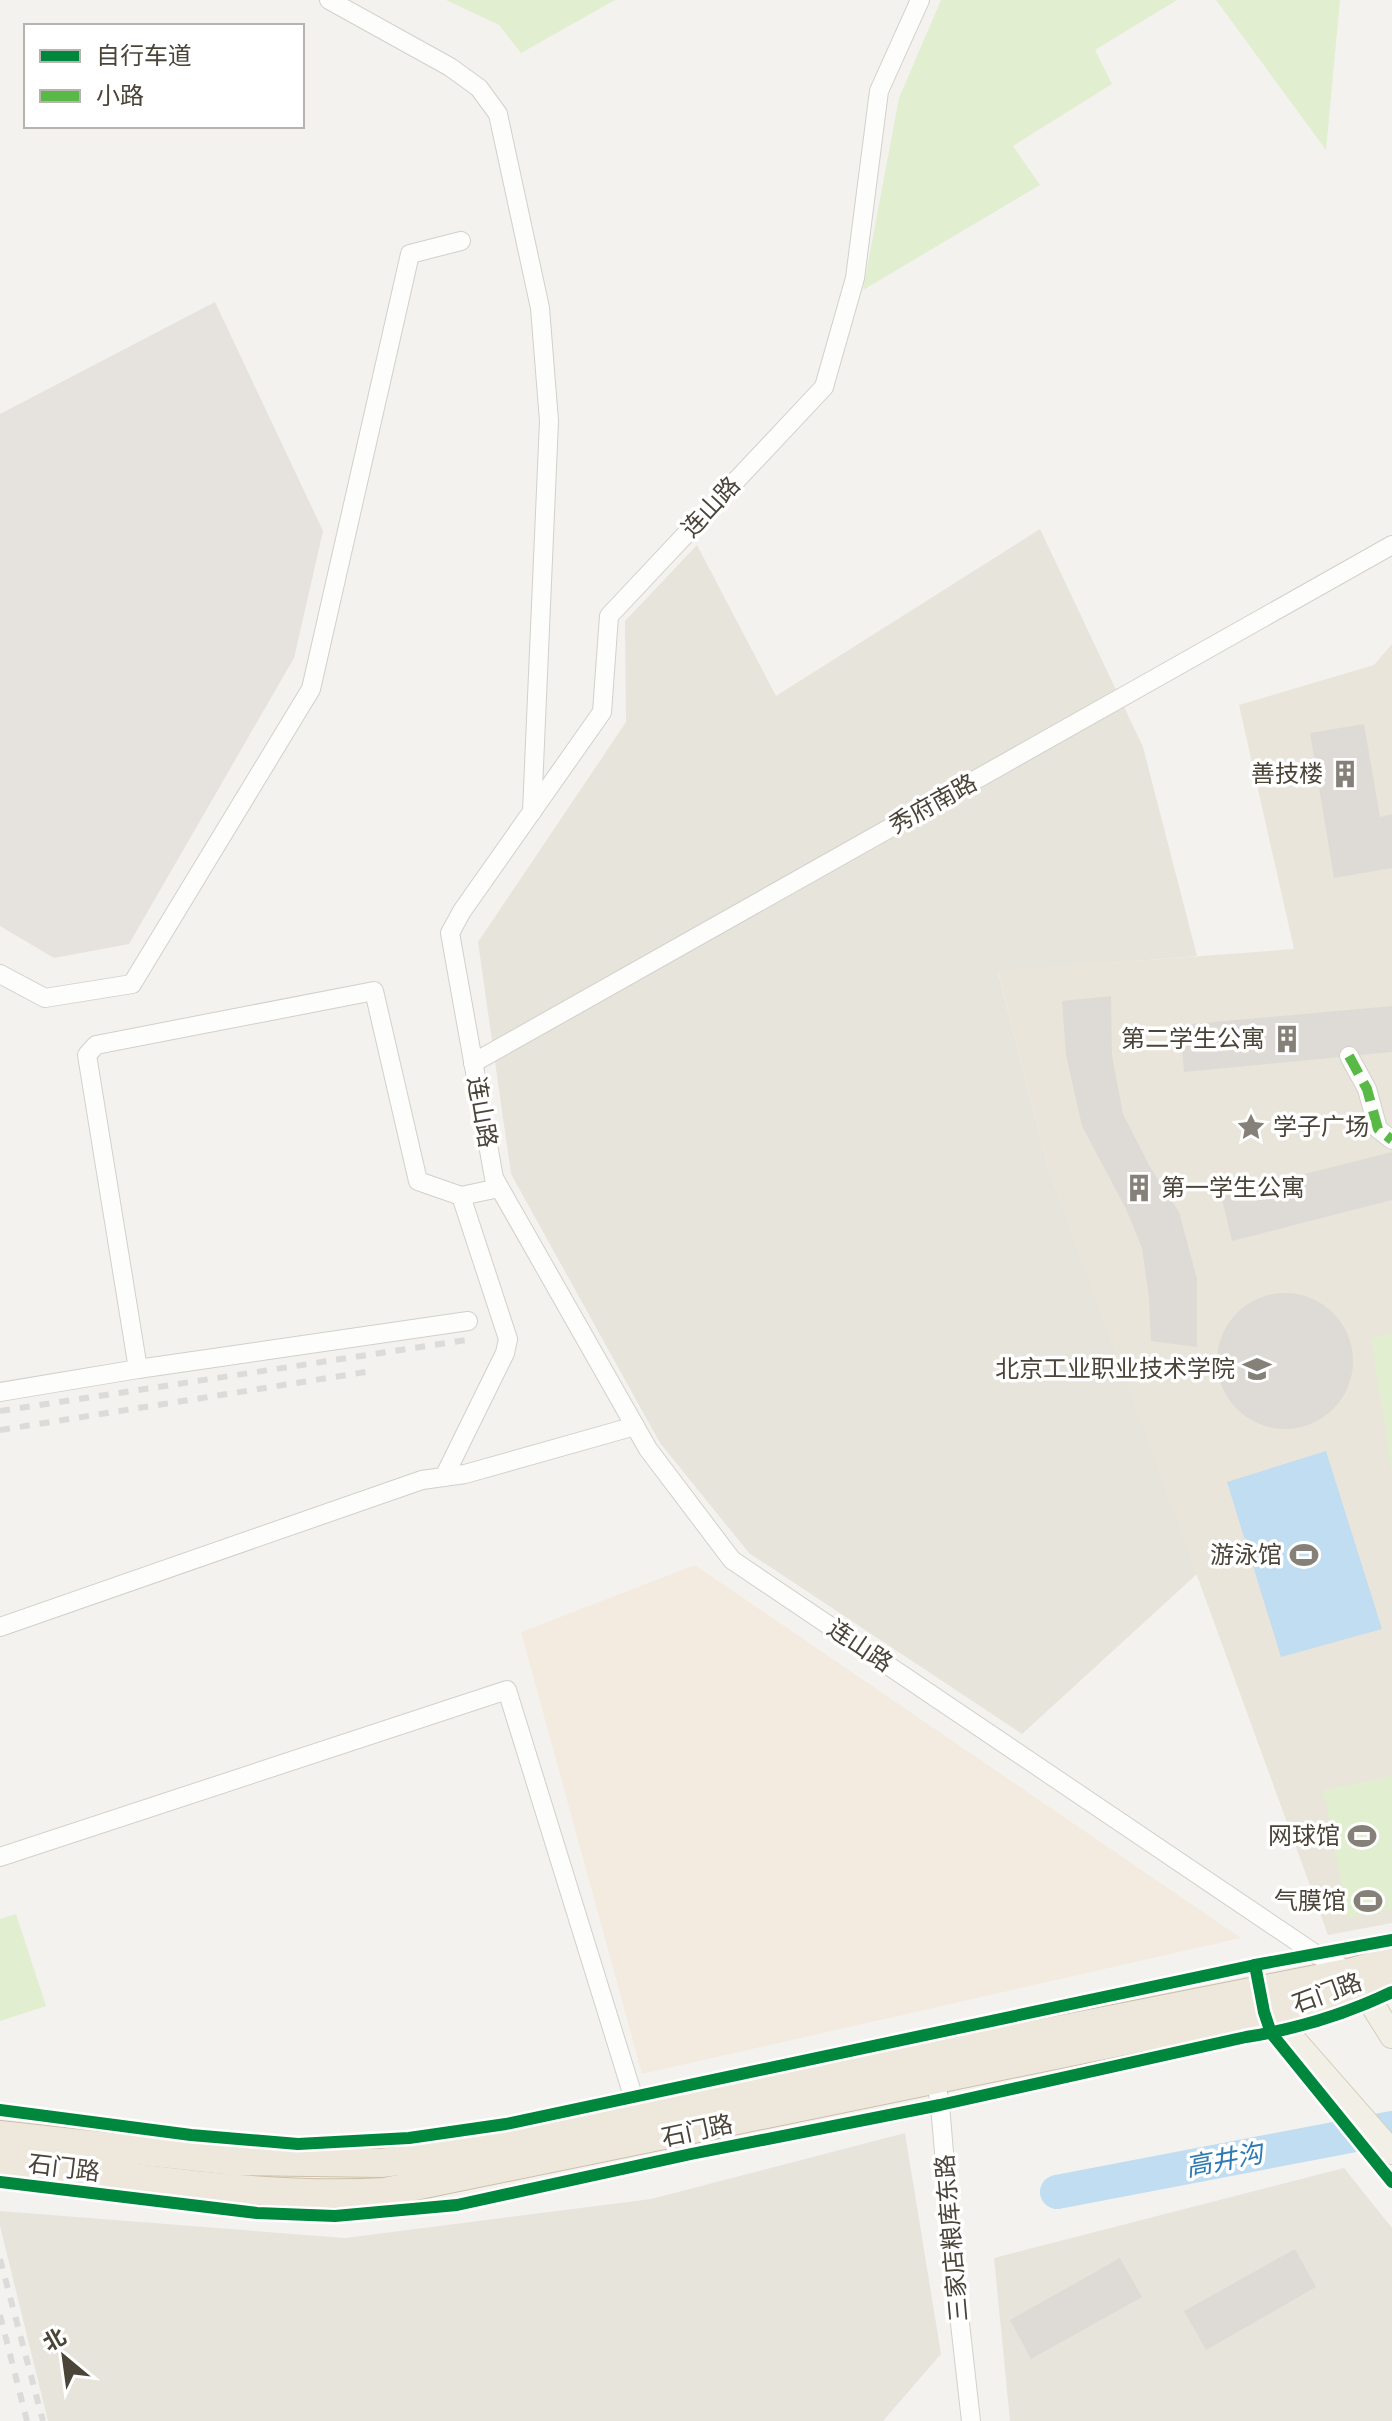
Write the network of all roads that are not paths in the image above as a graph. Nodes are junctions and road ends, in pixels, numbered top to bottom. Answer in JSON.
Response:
{"nodes":[{"id":1,"x":329,"y":0,"type":"edge"},
{"id":2,"x":920,"y":0,"type":"edge"},
{"id":3,"x":461,"y":241,"type":"dead end"},
{"id":4,"x":1392,"y":545,"type":"edge"},
{"id":5,"x":532,"y":812,"type":"junction"},
{"id":6,"x":0,"y":974,"type":"edge"},
{"id":7,"x":1349,"y":1056,"type":"dead end"},
{"id":8,"x":473,"y":1063,"type":"junction"},
{"id":9,"x":1392,"y":1140,"type":"edge"},
{"id":10,"x":499,"y":1188,"type":"junction"},
{"id":11,"x":461,"y":1196,"type":"junction"},
{"id":12,"x":468,"y":1321,"type":"dead end"},
{"id":13,"x":138,"y":1369,"type":"junction"},
{"id":14,"x":0,"y":1392,"type":"edge"},
{"id":15,"x":635,"y":1426,"type":"junction"},
{"id":16,"x":444,"y":1477,"type":"junction"},
{"id":17,"x":0,"y":1627,"type":"edge"},
{"id":18,"x":0,"y":1857,"type":"edge"},
{"id":19,"x":1392,"y":1961,"type":"edge"},
{"id":20,"x":1370,"y":1983,"type":"edge"},
{"id":21,"x":1276,"y":1997,"type":"junction"},
{"id":22,"x":1392,"y":2036,"type":"edge"},
{"id":23,"x":934,"y":2067,"type":"junction"},
{"id":24,"x":643,"y":2129,"type":"junction"},
{"id":25,"x":0,"y":2135,"type":"edge"},
{"id":26,"x":1392,"y":2152,"type":"edge"},
{"id":27,"x":0,"y":2160,"type":"edge"},
{"id":28,"x":971,"y":2421,"type":"edge"}],
"edges":[{"from":1,"to":5,"type":"street"},
{"from":2,"to":5,"type":"street","name":"连山路"},
{"from":3,"to":6,"type":"street"},
{"from":4,"to":8,"type":"street","name":"秀府南路"},
{"from":5,"to":8,"type":"street","name":"连山路"},
{"from":7,"to":9,"type":"street"},
{"from":8,"to":10,"type":"street","name":"连山路"},
{"from":10,"to":11,"type":"street"},
{"from":10,"to":15,"type":"street","name":"连山路"},
{"from":11,"to":13,"type":"street"},
{"from":11,"to":16,"type":"street"},
{"from":12,"to":13,"type":"street"},
{"from":13,"to":14,"type":"street"},
{"from":15,"to":16,"type":"street"},
{"from":15,"to":20,"type":"street","name":"连山路"},
{"from":16,"to":17,"type":"street"},
{"from":18,"to":24,"type":"street"},
{"from":19,"to":20,"type":"highway","name":"石门路"},
{"from":20,"to":21,"type":"highway","name":"石门路"},
{"from":20,"to":22,"type":"main road"},
{"from":21,"to":23,"type":"highway","name":"石门路"},
{"from":21,"to":26,"type":"main road"},
{"from":23,"to":24,"type":"highway","name":"石门路"},
{"from":23,"to":28,"type":"street","name":"三家店粮库东路"},
{"from":24,"to":25,"type":"highway","name":"石门路"},
{"from":24,"to":27,"type":"highway","name":"石门路"}]}
